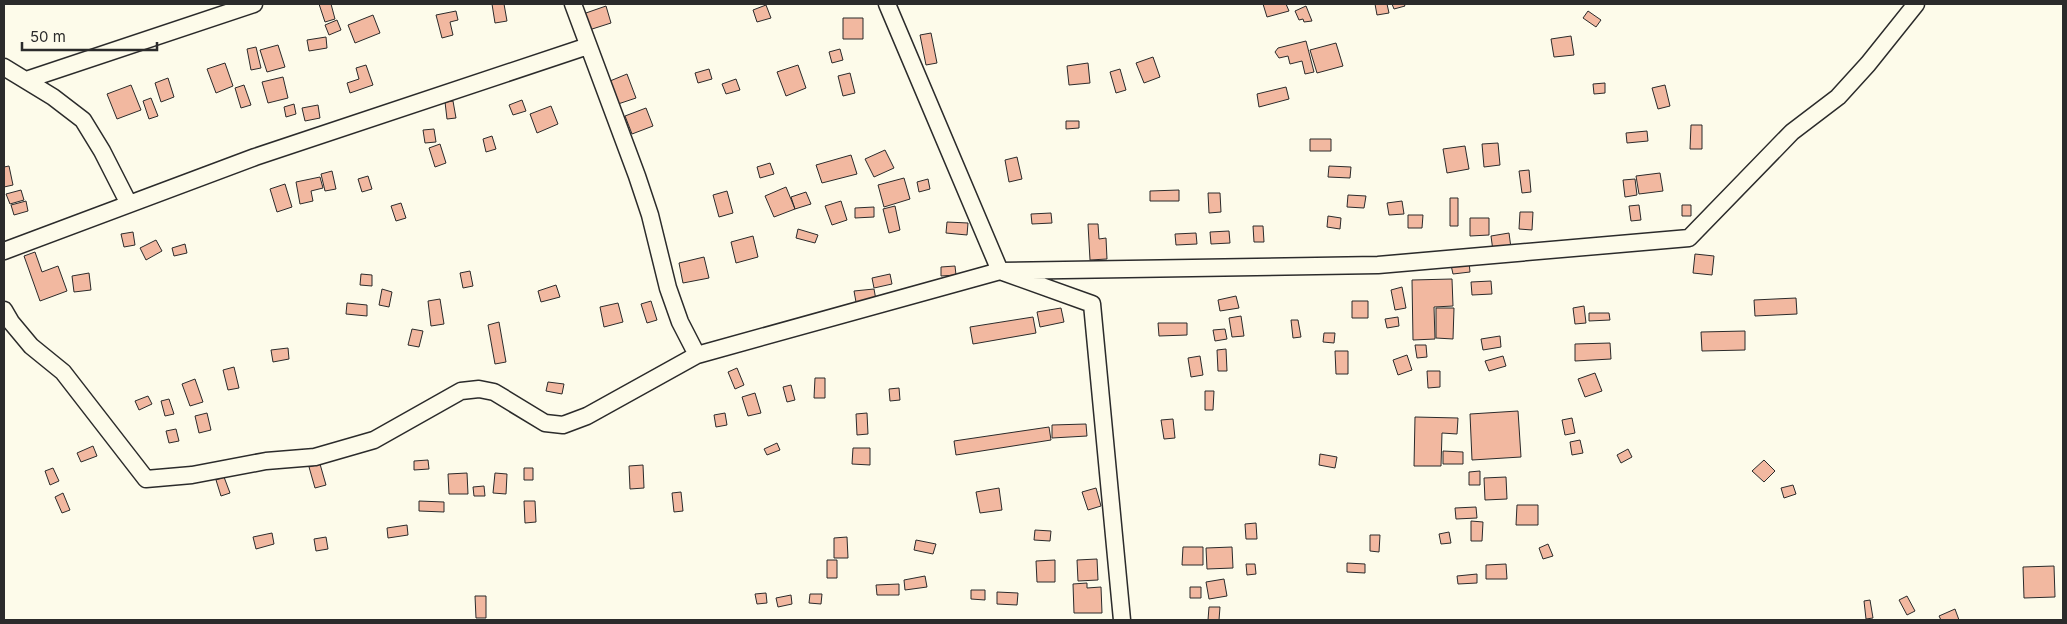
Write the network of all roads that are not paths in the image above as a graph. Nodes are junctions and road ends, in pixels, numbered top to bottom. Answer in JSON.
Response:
{"nodes":[{"id":1,"x":254,"y":4,"type":"edge"},
{"id":2,"x":573,"y":4,"type":"edge"},
{"id":3,"x":887,"y":4,"type":"edge"},
{"id":4,"x":1916,"y":4,"type":"edge"},
{"id":5,"x":588,"y":46,"type":"junction"},
{"id":6,"x":4,"y":67,"type":"edge"},
{"id":7,"x":26,"y":80,"type":"junction"},
{"id":8,"x":129,"y":204,"type":"junction"},
{"id":9,"x":4,"y":251,"type":"edge"},
{"id":10,"x":1000,"y":271,"type":"junction"},
{"id":11,"x":4,"y":310,"type":"edge"},
{"id":12,"x":697,"y":355,"type":"junction"},
{"id":13,"x":1122,"y":620,"type":"edge"}],
"edges":[{"from":1,"to":7,"type":"street"},
{"from":2,"to":5,"type":"street"},
{"from":3,"to":10,"type":"street"},
{"from":4,"to":10,"type":"street"},
{"from":5,"to":8,"type":"street"},
{"from":5,"to":12,"type":"street"},
{"from":6,"to":7,"type":"street"},
{"from":7,"to":8,"type":"street"},
{"from":8,"to":9,"type":"street"},
{"from":10,"to":12,"type":"street"},
{"from":10,"to":13,"type":"street"},
{"from":11,"to":12,"type":"street"}]}
